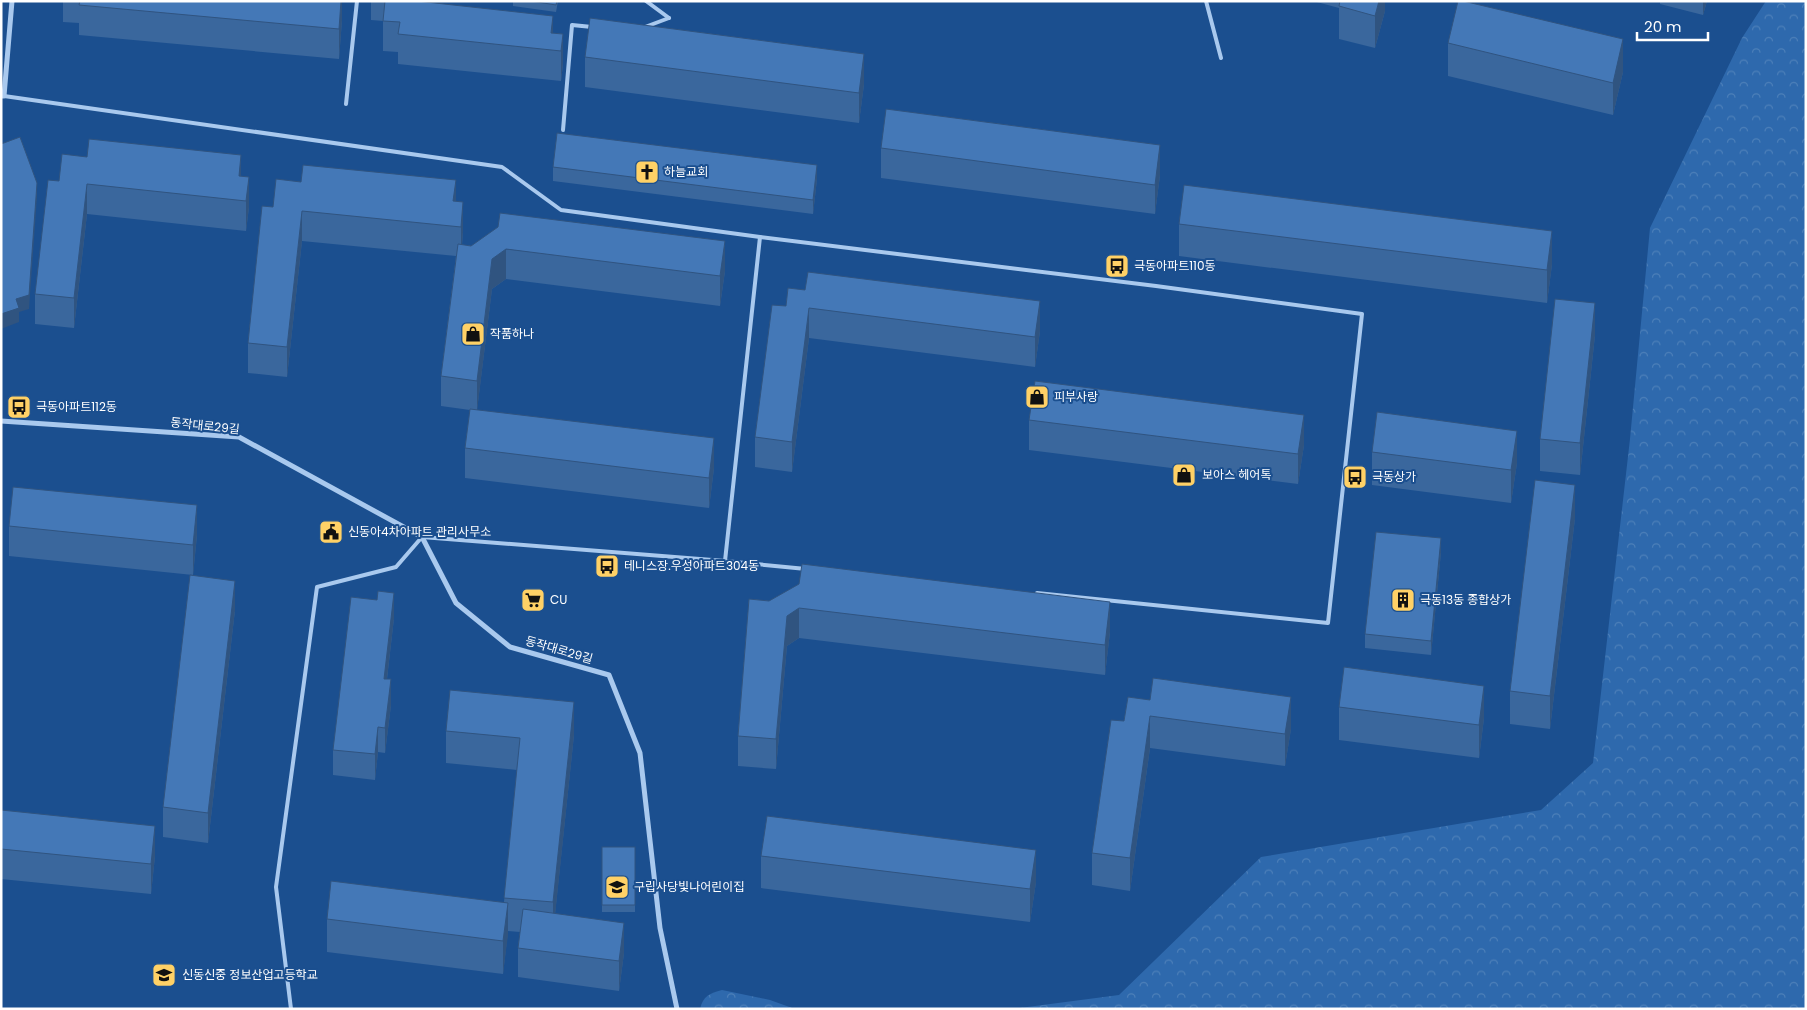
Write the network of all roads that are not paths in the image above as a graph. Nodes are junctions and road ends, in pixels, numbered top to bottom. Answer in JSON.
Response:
{"nodes":[{"id":1,"x":12,"y":1,"type":"edge"},
{"id":2,"x":356,"y":1,"type":"edge"},
{"id":3,"x":646,"y":1,"type":"edge"},
{"id":4,"x":1206,"y":1,"type":"edge"},
{"id":5,"x":599,"y":28,"type":"edge"},
{"id":6,"x":643,"y":28,"type":"edge"},
{"id":7,"x":1221,"y":58,"type":"dead end"},
{"id":8,"x":3,"y":96,"type":"edge"},
{"id":9,"x":346,"y":104,"type":"dead end"},
{"id":10,"x":563,"y":130,"type":"dead end"},
{"id":11,"x":760,"y":237,"type":"junction"},
{"id":12,"x":1,"y":421,"type":"edge"},
{"id":13,"x":422,"y":537,"type":"junction"},
{"id":14,"x":726,"y":561,"type":"junction"},
{"id":15,"x":813,"y":570,"type":"edge"},
{"id":16,"x":1028,"y":592,"type":"edge"},
{"id":17,"x":292,"y":1009,"type":"edge"},
{"id":18,"x":678,"y":1009,"type":"edge"}],
"edges":[{"from":1,"to":8,"type":"street"},
{"from":2,"to":9,"type":"lane"},
{"from":3,"to":6,"type":"lane"},
{"from":4,"to":7,"type":"lane"},
{"from":5,"to":10,"type":"lane"},
{"from":8,"to":11,"type":"lane"},
{"from":11,"to":14,"type":"lane"},
{"from":11,"to":16,"type":"lane"},
{"from":12,"to":13,"type":"street","name":"동작대로29길"},
{"from":13,"to":14,"type":"lane"},
{"from":13,"to":17,"type":"lane"},
{"from":13,"to":18,"type":"street","name":"동작대로29길"},
{"from":14,"to":15,"type":"lane"}]}
